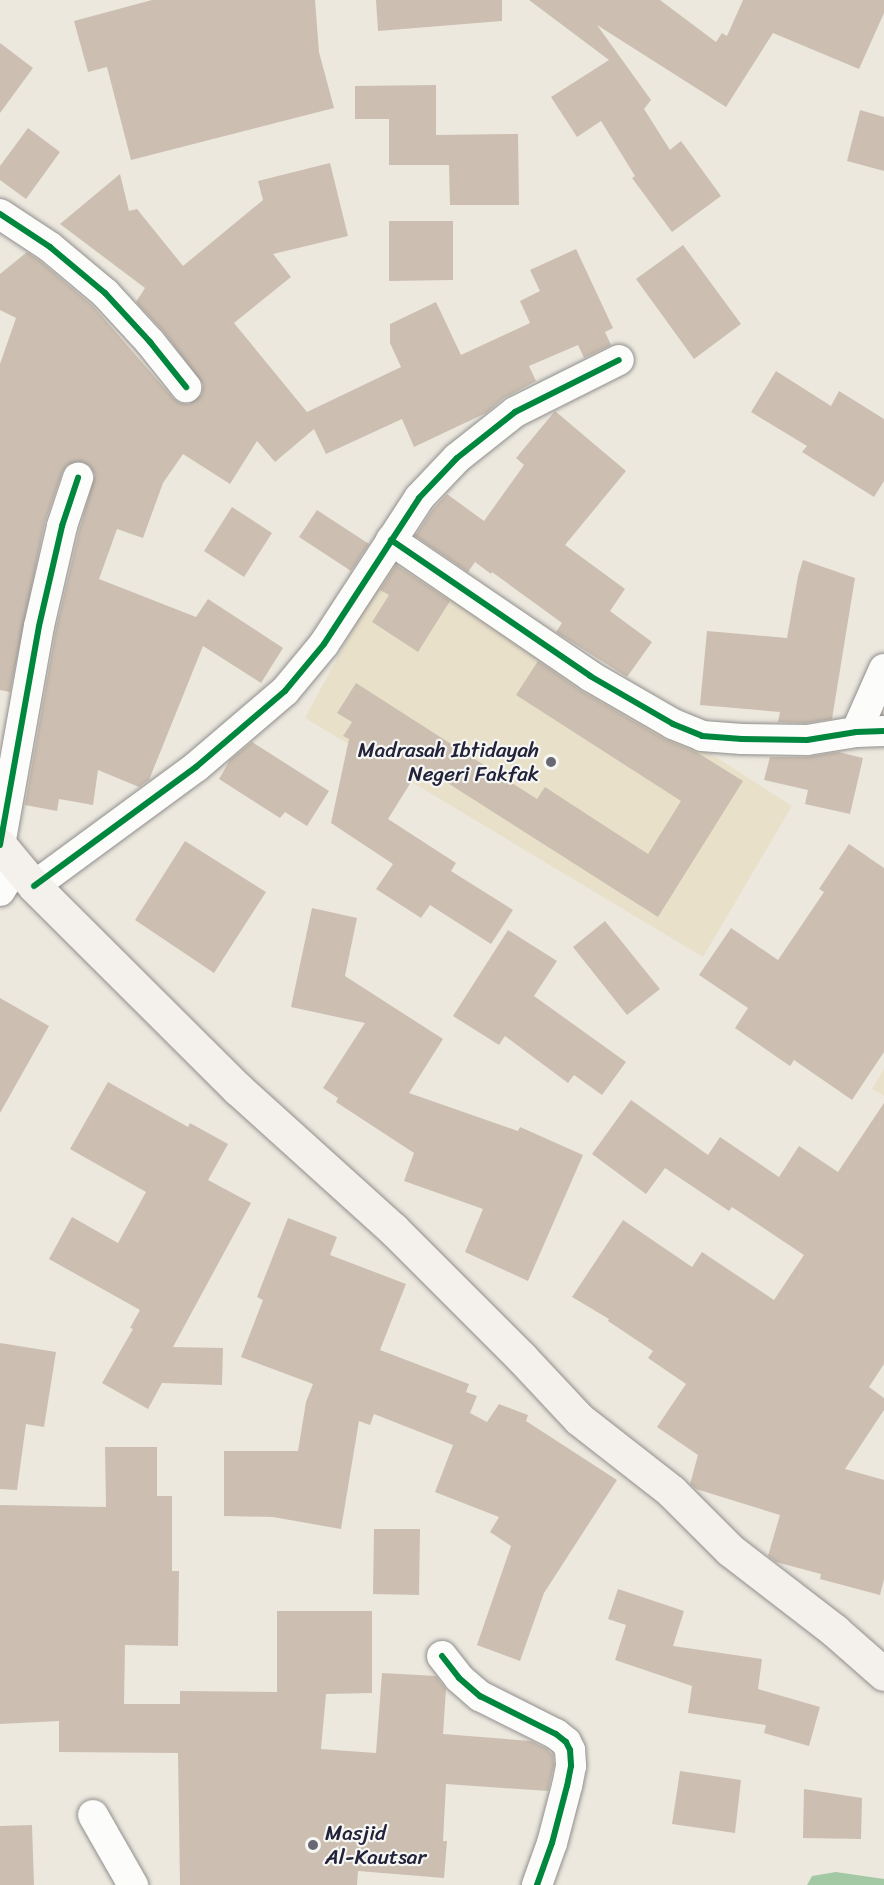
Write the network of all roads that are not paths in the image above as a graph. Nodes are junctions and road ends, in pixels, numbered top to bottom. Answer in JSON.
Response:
{"nodes":[{"id":1,"x":0,"y":214,"type":"edge"},
{"id":2,"x":619,"y":360,"type":"dead end"},
{"id":3,"x":186,"y":387,"type":"dead end"},
{"id":4,"x":78,"y":478,"type":"dead end"},
{"id":5,"x":391,"y":540,"type":"junction"},
{"id":6,"x":884,"y":669,"type":"edge"},
{"id":7,"x":870,"y":732,"type":"edge"},
{"id":8,"x":10,"y":866,"type":"edge"},
{"id":9,"x":442,"y":1656,"type":"dead end"},
{"id":10,"x":884,"y":1674,"type":"edge"},
{"id":11,"x":93,"y":1815,"type":"dead end"},
{"id":12,"x":133,"y":1885,"type":"edge"},
{"id":13,"x":537,"y":1885,"type":"edge"}],
"edges":[{"from":1,"to":3,"type":"street"},
{"from":2,"to":5,"type":"street"},
{"from":4,"to":8,"type":"street"},
{"from":5,"to":7,"type":"street"},
{"from":5,"to":8,"type":"street"},
{"from":6,"to":7,"type":"street"},
{"from":8,"to":10,"type":"main road"},
{"from":9,"to":13,"type":"street"},
{"from":11,"to":12,"type":"street"}]}
